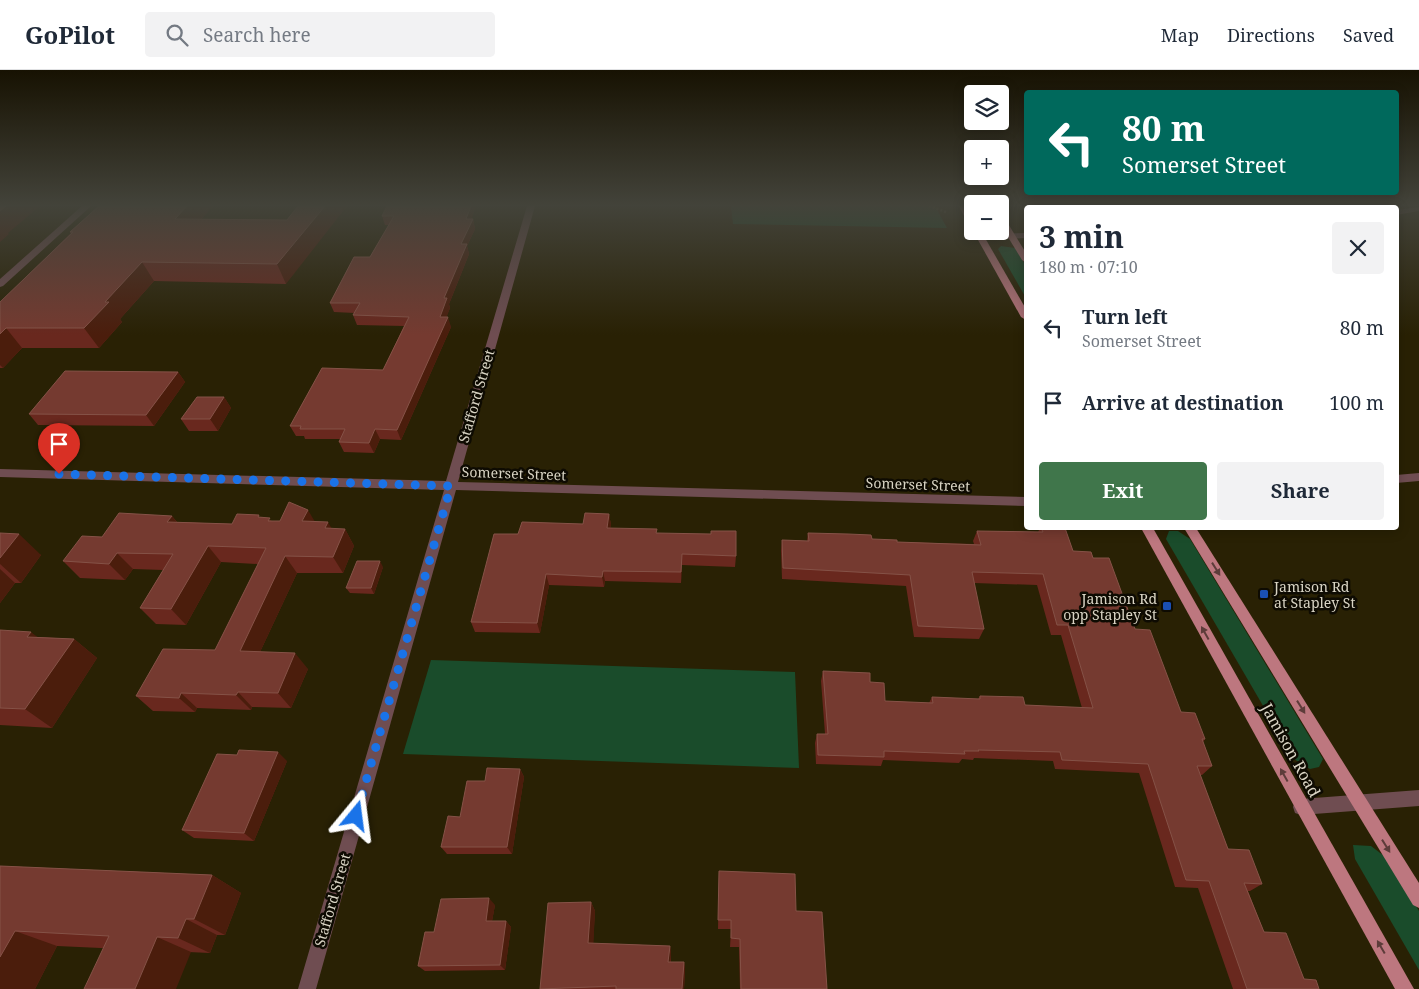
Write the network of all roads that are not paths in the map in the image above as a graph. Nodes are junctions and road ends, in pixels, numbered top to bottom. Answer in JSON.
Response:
{"nodes":[{"id":1,"x":39,"y":249,"type":"edge"},
{"id":2,"x":518,"y":249,"type":"edge"},
{"id":3,"x":987,"y":249,"type":"edge"},
{"id":4,"x":0,"y":284,"type":"edge"},
{"id":5,"x":1024,"y":314,"type":"edge"},
{"id":6,"x":0,"y":473,"type":"edge"},
{"id":7,"x":1419,"y":478,"type":"edge"},
{"id":8,"x":1399,"y":479,"type":"edge"},
{"id":9,"x":451,"y":486,"type":"junction"},
{"id":10,"x":1024,"y":502,"type":"edge"},
{"id":11,"x":1148,"y":530,"type":"edge"},
{"id":12,"x":1191,"y":530,"type":"edge"},
{"id":13,"x":1419,"y":798,"type":"edge"},
{"id":14,"x":1360,"y":803,"type":"junction"},
{"id":15,"x":1302,"y":806,"type":"junction"},
{"id":16,"x":1419,"y":899,"type":"edge"},
{"id":17,"x":306,"y":989,"type":"edge"},
{"id":18,"x":1405,"y":989,"type":"edge"}],
"edges":[{"from":1,"to":4,"type":"street"},
{"from":2,"to":9,"type":"street","name":"Stafford Street"},
{"from":3,"to":5,"type":"main road"},
{"from":6,"to":9,"type":"street","name":"Somerset Street"},
{"from":7,"to":8,"type":"street"},
{"from":9,"to":10,"type":"street","name":"Somerset Street"},
{"from":9,"to":17,"type":"street","name":"Stafford Street"},
{"from":15,"to":11,"type":"main road","name":"Jamison Road","one_way":true},
{"from":12,"to":14,"type":"main road","name":"Jamison Road","one_way":true},
{"from":13,"to":14,"type":"street"},
{"from":14,"to":15,"type":"street"},
{"from":14,"to":16,"type":"main road","name":"Jamison Road","one_way":true},
{"from":18,"to":15,"type":"main road","name":"Jamison Road","one_way":true}]}
